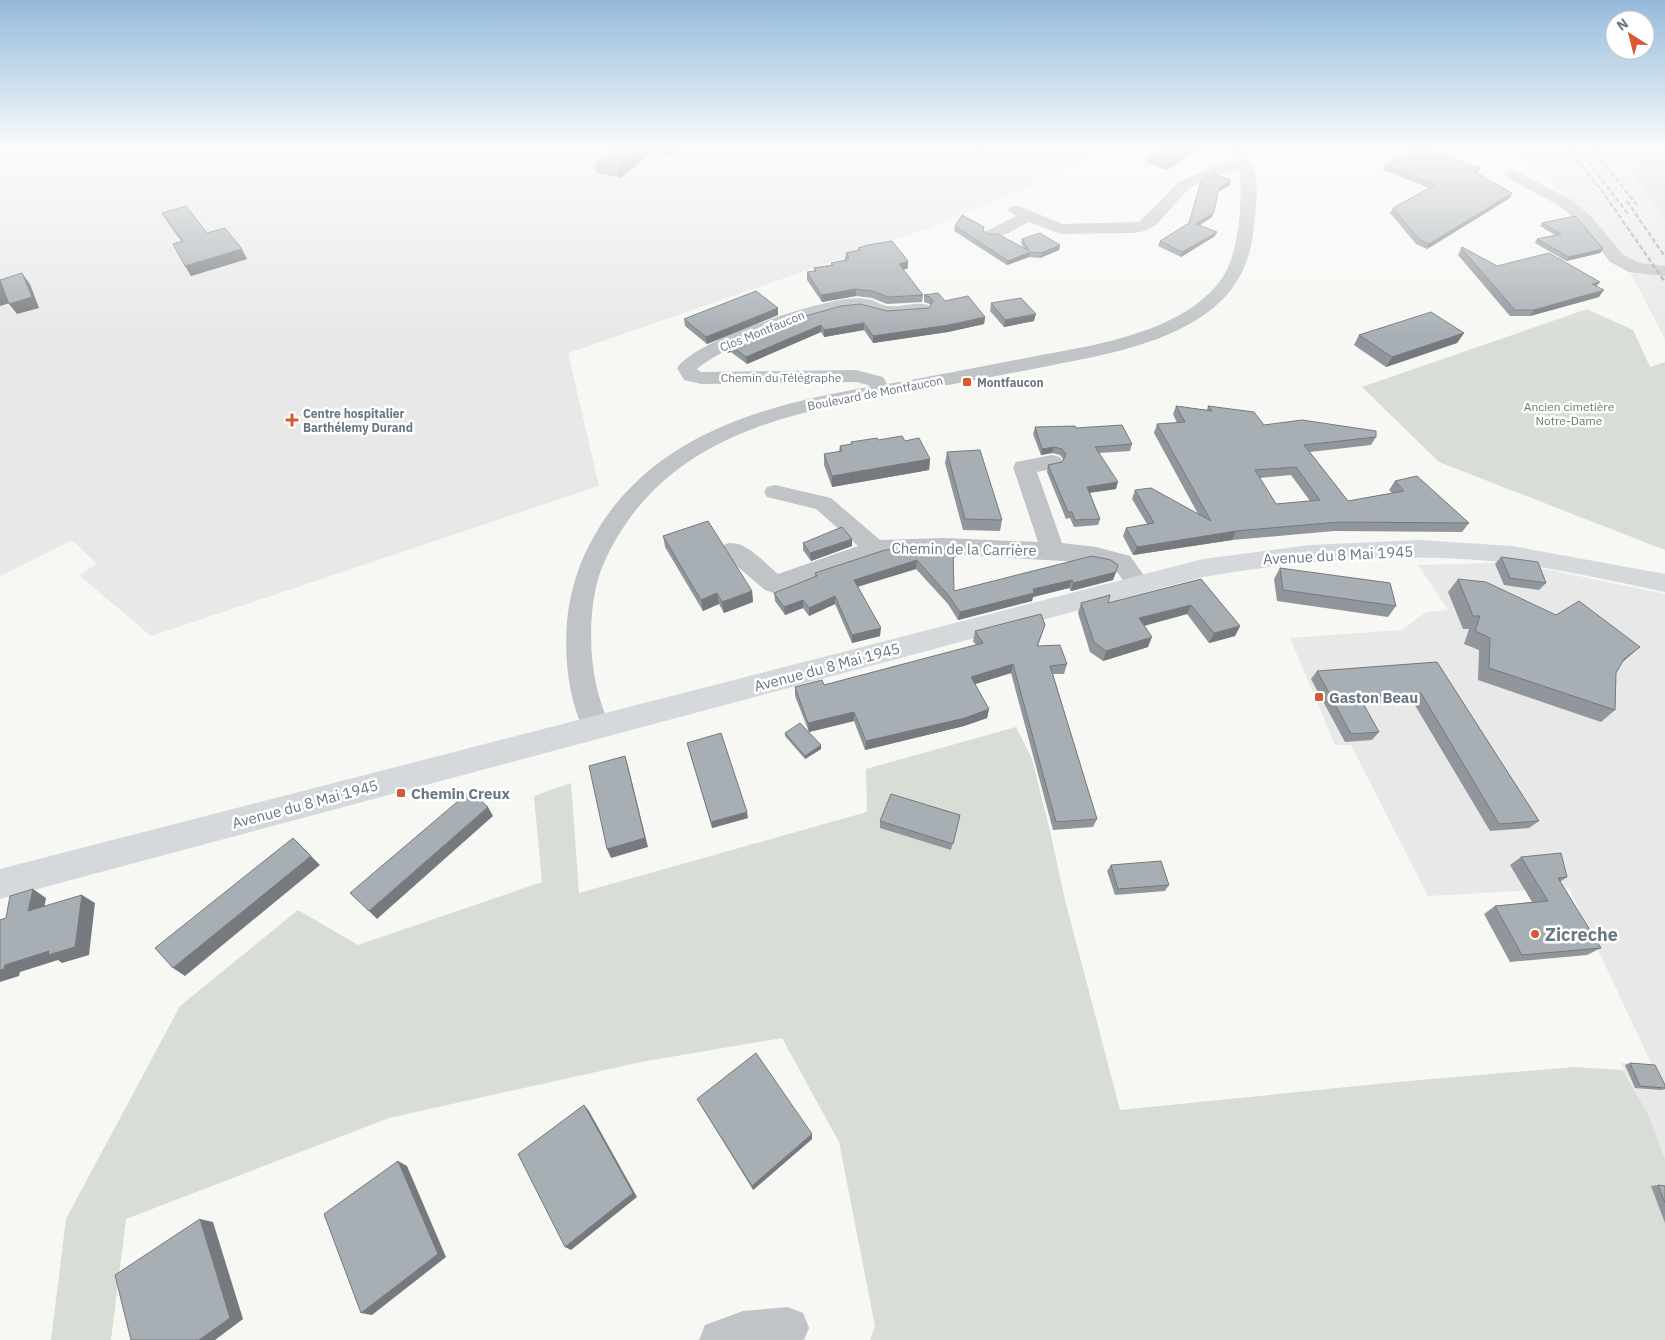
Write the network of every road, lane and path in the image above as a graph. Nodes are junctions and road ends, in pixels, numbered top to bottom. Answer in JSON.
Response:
{"nodes":[{"id":1,"x":1159,"y":212,"type":"edge"},
{"id":2,"x":1245,"y":212,"type":"edge"},
{"id":3,"x":1576,"y":212,"type":"edge"},
{"id":4,"x":992,"y":234,"type":"edge"},
{"id":5,"x":1665,"y":271,"type":"edge"},
{"id":6,"x":922,"y":310,"type":"edge"},
{"id":7,"x":692,"y":361,"type":"joint"},
{"id":8,"x":881,"y":391,"type":"junction"},
{"id":9,"x":1052,"y":462,"type":"edge"},
{"id":10,"x":775,"y":492,"type":"dead end"},
{"id":11,"x":875,"y":548,"type":"junction"},
{"id":12,"x":733,"y":550,"type":"dead end"},
{"id":13,"x":1052,"y":551,"type":"junction"},
{"id":14,"x":1665,"y":583,"type":"edge"},
{"id":15,"x":1139,"y":584,"type":"junction"},
{"id":16,"x":596,"y":728,"type":"junction"},
{"id":17,"x":0,"y":884,"type":"edge"},
{"id":18,"x":788,"y":1328,"type":"dead end"},
{"id":19,"x":720,"y":1340,"type":"edge"}],
"edges":[{"from":1,"to":4,"type":"street"},
{"from":2,"to":8,"type":"street","name":"Boulevard de Montfaucon"},
{"from":3,"to":5,"type":"street"},
{"from":6,"to":7,"type":"street","name":"Clos Montfaucon"},
{"from":7,"to":8,"type":"street","name":"Chemin du Télégraphe"},
{"from":8,"to":16,"type":"street","name":"Boulevard de Montfaucon"},
{"from":9,"to":13,"type":"street","name":"Chemin de la Carrière"},
{"from":10,"to":11,"type":"street","name":"Chemin de la Carrière"},
{"from":11,"to":12,"type":"street","name":"Chemin de la Carrière"},
{"from":11,"to":13,"type":"street","name":"Chemin de la Carrière"},
{"from":13,"to":15,"type":"street","name":"Chemin de la Carrière"},
{"from":14,"to":15,"type":"main road","name":"Avenue du 8 Mai 1945"},
{"from":15,"to":16,"type":"main road","name":"Avenue du 8 Mai 1945"},
{"from":16,"to":17,"type":"main road","name":"Avenue du 8 Mai 1945"},
{"from":18,"to":19,"type":"street"}]}
